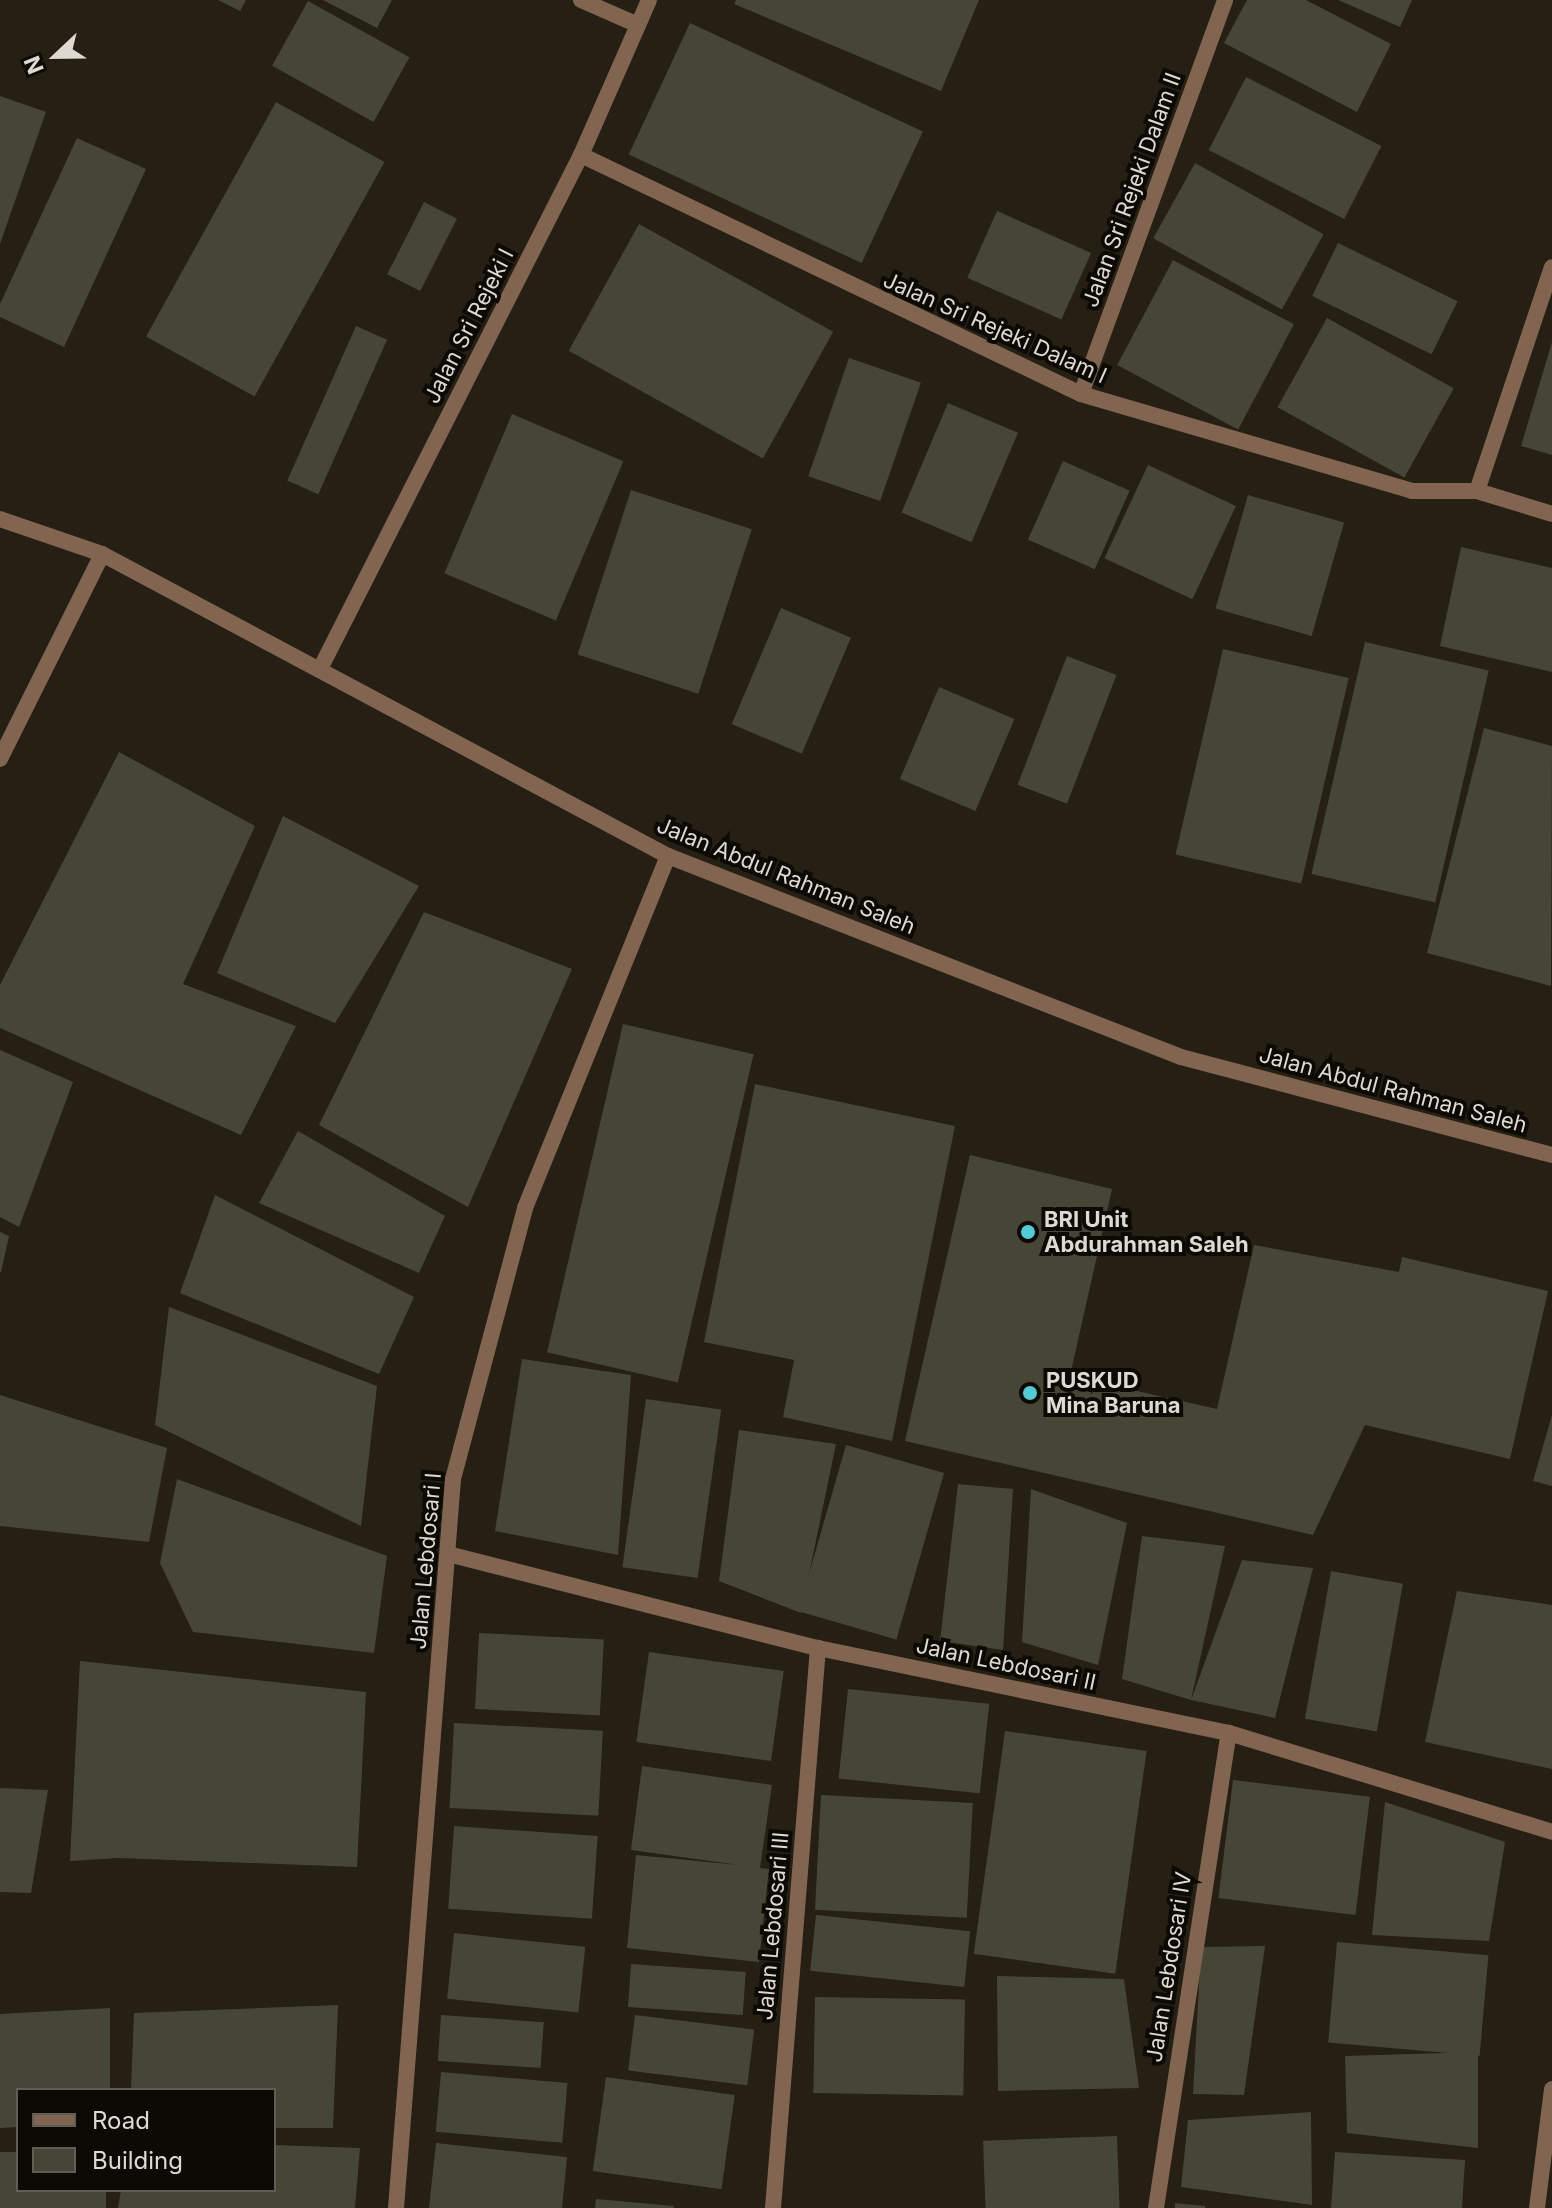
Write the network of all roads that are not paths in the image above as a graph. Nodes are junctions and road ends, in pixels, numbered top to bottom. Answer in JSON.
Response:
{"nodes":[{"id":1,"x":581,"y":0,"type":"edge"},
{"id":2,"x":649,"y":0,"type":"edge"},
{"id":3,"x":1225,"y":0,"type":"edge"},
{"id":4,"x":638,"y":25,"type":"junction"},
{"id":5,"x":581,"y":155,"type":"junction"},
{"id":6,"x":1552,"y":267,"type":"edge"},
{"id":7,"x":1081,"y":394,"type":"junction"},
{"id":8,"x":1477,"y":491,"type":"junction"},
{"id":9,"x":1552,"y":514,"type":"edge"},
{"id":10,"x":0,"y":519,"type":"edge"},
{"id":11,"x":102,"y":554,"type":"junction"},
{"id":12,"x":320,"y":669,"type":"junction"},
{"id":13,"x":0,"y":759,"type":"edge"},
{"id":14,"x":668,"y":856,"type":"junction"},
{"id":15,"x":1552,"y":1155,"type":"edge"},
{"id":16,"x":448,"y":1554,"type":"junction"},
{"id":17,"x":818,"y":1648,"type":"junction"},
{"id":18,"x":1229,"y":1733,"type":"junction"},
{"id":19,"x":1552,"y":1832,"type":"edge"},
{"id":20,"x":1552,"y":2089,"type":"edge"},
{"id":21,"x":396,"y":2208,"type":"edge"},
{"id":22,"x":773,"y":2208,"type":"edge"},
{"id":23,"x":1156,"y":2208,"type":"edge"},
{"id":24,"x":1537,"y":2208,"type":"edge"}],
"edges":[{"from":1,"to":4,"type":"street"},
{"from":2,"to":4,"type":"street","name":"Jalan Sri Rejeki I"},
{"from":3,"to":7,"type":"street","name":"Jalan Sri Rejeki Dalam II"},
{"from":4,"to":5,"type":"street","name":"Jalan Sri Rejeki I"},
{"from":5,"to":7,"type":"street","name":"Jalan Sri Rejeki Dalam I"},
{"from":5,"to":12,"type":"street","name":"Jalan Sri Rejeki I"},
{"from":6,"to":8,"type":"street"},
{"from":7,"to":8,"type":"street","name":"Jalan Sri Rejeki Dalam I"},
{"from":8,"to":9,"type":"street","name":"Jalan Sri Rejeki Dalam I"},
{"from":10,"to":11,"type":"street","name":"Jalan Abdul Rahman Saleh"},
{"from":11,"to":12,"type":"street","name":"Jalan Abdul Rahman Saleh"},
{"from":11,"to":13,"type":"street"},
{"from":12,"to":14,"type":"street","name":"Jalan Abdul Rahman Saleh"},
{"from":14,"to":15,"type":"street","name":"Jalan Abdul Rahman Saleh"},
{"from":14,"to":16,"type":"street","name":"Jalan Lebdosari I"},
{"from":16,"to":17,"type":"street","name":"Jalan Lebdosari II"},
{"from":16,"to":21,"type":"street","name":"Jalan Lebdosari I"},
{"from":17,"to":18,"type":"street","name":"Jalan Lebdosari II"},
{"from":17,"to":22,"type":"street","name":"Jalan Lebdosari III"},
{"from":18,"to":19,"type":"street","name":"Jalan Lebdosari II"},
{"from":18,"to":23,"type":"street","name":"Jalan Lebdosari IV"},
{"from":20,"to":24,"type":"street"}]}
